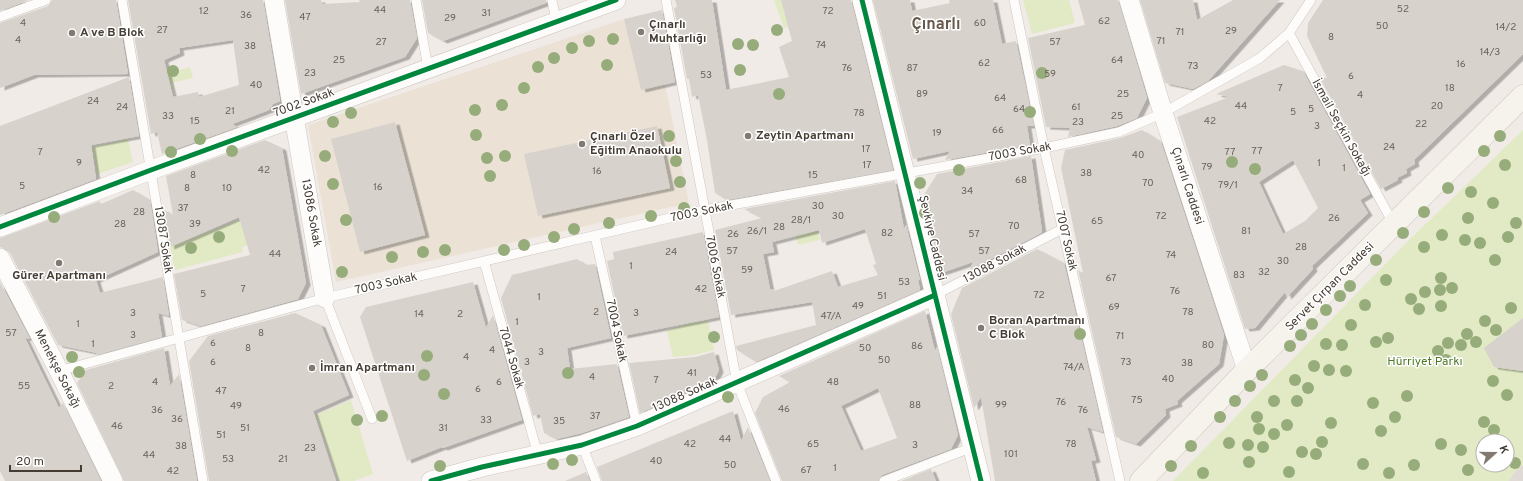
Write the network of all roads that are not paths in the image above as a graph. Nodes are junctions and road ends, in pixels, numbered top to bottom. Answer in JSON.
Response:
{"nodes":[{"id":1,"x":46,"y":0,"type":"edge"},
{"id":2,"x":122,"y":0,"type":"edge"},
{"id":3,"x":274,"y":0,"type":"edge"},
{"id":4,"x":416,"y":0,"type":"edge"},
{"id":5,"x":552,"y":0,"type":"edge"},
{"id":6,"x":616,"y":0,"type":"edge"},
{"id":7,"x":666,"y":0,"type":"edge"},
{"id":8,"x":862,"y":0,"type":"edge"},
{"id":9,"x":1014,"y":0,"type":"edge"},
{"id":10,"x":1129,"y":0,"type":"edge"},
{"id":11,"x":1310,"y":0,"type":"edge"},
{"id":12,"x":0,"y":17,"type":"edge"},
{"id":13,"x":556,"y":21,"type":"junction"},
{"id":14,"x":1289,"y":33,"type":"junction"},
{"id":15,"x":428,"y":68,"type":"junction"},
{"id":16,"x":1523,"y":96,"type":"edge"},
{"id":17,"x":1163,"y":114,"type":"junction"},
{"id":18,"x":294,"y":118,"type":"junction"},
{"id":19,"x":1044,"y":148,"type":"junction"},
{"id":20,"x":151,"y":170,"type":"junction"},
{"id":21,"x":906,"y":173,"type":"junction"},
{"id":22,"x":704,"y":210,"type":"junction"},
{"id":23,"x":1394,"y":223,"type":"junction"},
{"id":24,"x":0,"y":227,"type":"edge"},
{"id":25,"x":1064,"y":228,"type":"junction"},
{"id":26,"x":595,"y":236,"type":"junction"},
{"id":27,"x":0,"y":258,"type":"edge"},
{"id":28,"x":484,"y":261,"type":"junction"},
{"id":29,"x":935,"y":295,"type":"junction"},
{"id":30,"x":325,"y":298,"type":"junction"},
{"id":31,"x":179,"y":339,"type":"junction"},
{"id":32,"x":1247,"y":370,"type":"junction"},
{"id":33,"x":59,"y":371,"type":"junction"},
{"id":34,"x":737,"y":382,"type":"junction"},
{"id":35,"x":372,"y":419,"type":"dead end"},
{"id":36,"x":637,"y":426,"type":"junction"},
{"id":37,"x":582,"y":445,"type":"junction"},
{"id":38,"x":973,"y":447,"type":"junction"},
{"id":39,"x":538,"y":455,"type":"junction"},
{"id":40,"x":113,"y":481,"type":"edge"},
{"id":41,"x":203,"y":481,"type":"edge"},
{"id":42,"x":431,"y":481,"type":"edge"},
{"id":43,"x":596,"y":481,"type":"edge"},
{"id":44,"x":776,"y":481,"type":"edge"},
{"id":45,"x":884,"y":481,"type":"edge"},
{"id":46,"x":981,"y":481,"type":"edge"},
{"id":47,"x":1120,"y":481,"type":"edge"},
{"id":48,"x":1141,"y":481,"type":"edge"}],
"edges":[{"from":1,"to":12,"type":"lane"},
{"from":2,"to":20,"type":"lane","name":"13087 Sokak"},
{"from":3,"to":18,"type":"street","name":"13086 Sokak"},
{"from":4,"to":15,"type":"lane"},
{"from":5,"to":13,"type":"lane"},
{"from":6,"to":13,"type":"street","name":"7002 Sokak"},
{"from":7,"to":22,"type":"lane","name":"7006 Sokak"},
{"from":8,"to":21,"type":"street","name":"Şevkiye Caddesi"},
{"from":9,"to":19,"type":"lane","name":"7007 Sokak"},
{"from":10,"to":17,"type":"street","name":"Çınarlı Caddesi"},
{"from":11,"to":14,"type":"lane","name":"7003 Sokak"},
{"from":13,"to":15,"type":"street","name":"7002 Sokak"},
{"from":14,"to":17,"type":"lane","name":"7003 Sokak"},
{"from":14,"to":23,"type":"lane","name":"İsmail Seçkin Sokağı"},
{"from":15,"to":18,"type":"street","name":"7002 Sokak"},
{"from":16,"to":23,"type":"main road","name":"Servet Çırpan Caddesi"},
{"from":17,"to":19,"type":"lane","name":"7003 Sokak"},
{"from":17,"to":32,"type":"street","name":"Çınarlı Caddesi"},
{"from":18,"to":20,"type":"street","name":"7002 Sokak"},
{"from":18,"to":30,"type":"street","name":"13086 Sokak"},
{"from":19,"to":21,"type":"lane","name":"7003 Sokak"},
{"from":19,"to":25,"type":"lane","name":"7007 Sokak"},
{"from":20,"to":24,"type":"street","name":"7002 Sokak"},
{"from":20,"to":31,"type":"lane","name":"13087 Sokak"},
{"from":21,"to":22,"type":"lane","name":"7003 Sokak"},
{"from":21,"to":29,"type":"street","name":"Şevkiye Caddesi"},
{"from":22,"to":26,"type":"lane","name":"7003 Sokak"},
{"from":22,"to":34,"type":"lane","name":"7006 Sokak"},
{"from":23,"to":32,"type":"main road","name":"Servet Çırpan Caddesi"},
{"from":25,"to":29,"type":"lane","name":"13088 Sokak"},
{"from":25,"to":47,"type":"lane","name":"7007 Sokak"},
{"from":26,"to":28,"type":"lane","name":"7003 Sokak"},
{"from":26,"to":36,"type":"lane","name":"7004 Sokak"},
{"from":27,"to":33,"type":"street","name":"Menekşe Sokağı"},
{"from":28,"to":30,"type":"lane","name":"7003 Sokak"},
{"from":28,"to":39,"type":"lane","name":"7044 Sokak"},
{"from":29,"to":34,"type":"street","name":"13088 Sokak"},
{"from":29,"to":38,"type":"street","name":"Şevkiye Caddesi"},
{"from":30,"to":31,"type":"lane","name":"7003 Sokak"},
{"from":30,"to":35,"type":"lane","name":"13086 Sokak"},
{"from":31,"to":33,"type":"lane","name":"7003 Sokak"},
{"from":31,"to":41,"type":"lane","name":"13087 Sokak"},
{"from":32,"to":48,"type":"main road","name":"Servet Çırpan Caddesi"},
{"from":33,"to":40,"type":"street","name":"Menekşe Sokağı"},
{"from":34,"to":36,"type":"street","name":"13088 Sokak"},
{"from":34,"to":44,"type":"lane","name":"7006 Sokak"},
{"from":36,"to":37,"type":"street","name":"13088 Sokak"},
{"from":37,"to":39,"type":"street","name":"13088 Sokak"},
{"from":37,"to":43,"type":"lane"},
{"from":38,"to":45,"type":"lane"},
{"from":38,"to":46,"type":"street","name":"Şevkiye Caddesi"},
{"from":39,"to":42,"type":"street","name":"13088 Sokak"}]}
